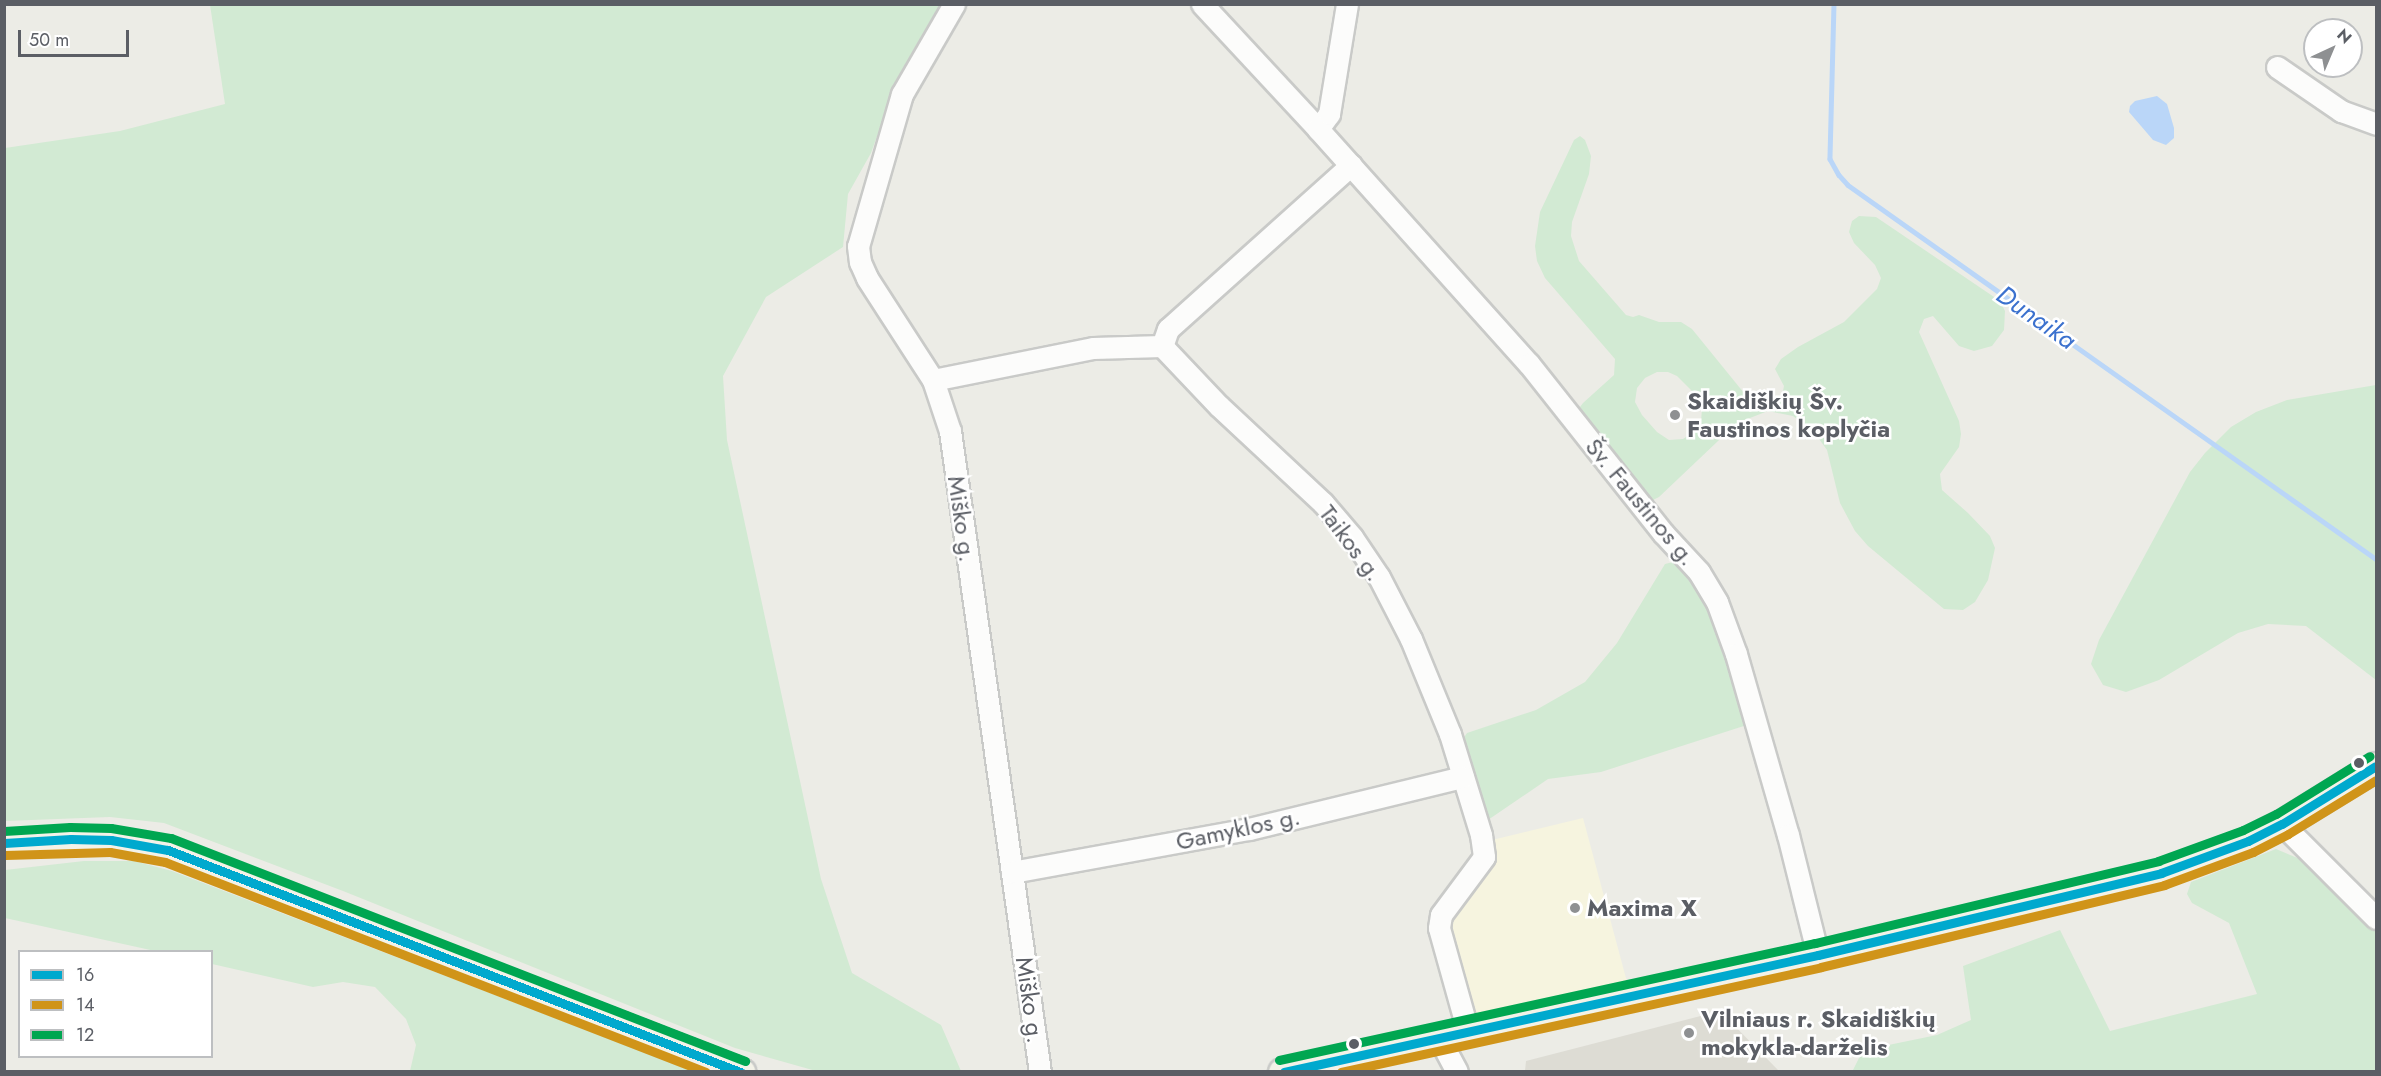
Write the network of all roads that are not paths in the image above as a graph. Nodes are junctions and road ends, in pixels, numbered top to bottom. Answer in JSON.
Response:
{"nodes":[{"id":1,"x":954,"y":4,"type":"edge"},
{"id":2,"x":1202,"y":4,"type":"edge"},
{"id":3,"x":1347,"y":4,"type":"edge"},
{"id":4,"x":2277,"y":67,"type":"dead end"},
{"id":5,"x":2376,"y":124,"type":"edge"},
{"id":6,"x":1318,"y":129,"type":"junction"},
{"id":7,"x":1351,"y":165,"type":"junction"},
{"id":8,"x":1162,"y":346,"type":"junction"},
{"id":9,"x":933,"y":380,"type":"junction"},
{"id":10,"x":2376,"y":765,"type":"edge"},
{"id":11,"x":1463,"y":777,"type":"junction"},
{"id":12,"x":2282,"y":824,"type":"junction"},
{"id":13,"x":4,"y":843,"type":"edge"},
{"id":14,"x":1012,"y":872,"type":"junction"},
{"id":15,"x":2376,"y":918,"type":"edge"},
{"id":16,"x":1818,"y":955,"type":"junction"},
{"id":17,"x":1468,"y":1032,"type":"junction"},
{"id":18,"x":1439,"y":1038,"type":"junction"},
{"id":19,"x":741,"y":1071,"type":"edge"},
{"id":20,"x":1040,"y":1071,"type":"edge"},
{"id":21,"x":1281,"y":1071,"type":"edge"},
{"id":22,"x":1457,"y":1071,"type":"edge"}],
"edges":[{"from":1,"to":9,"type":"street","name":"Miško g."},
{"from":2,"to":6,"type":"street","name":"Šv. Faustinos g."},
{"from":3,"to":6,"type":"street"},
{"from":4,"to":5,"type":"street"},
{"from":6,"to":7,"type":"street","name":"Šv. Faustinos g."},
{"from":7,"to":8,"type":"street"},
{"from":7,"to":16,"type":"street","name":"Šv. Faustinos g."},
{"from":8,"to":9,"type":"street"},
{"from":8,"to":11,"type":"street","name":"Taikos g."},
{"from":9,"to":14,"type":"street","name":"Miško g."},
{"from":10,"to":12,"type":"main road"},
{"from":11,"to":14,"type":"street","name":"Gamyklos g."},
{"from":11,"to":17,"type":"street","name":"Taikos g."},
{"from":12,"to":15,"type":"street"},
{"from":12,"to":16,"type":"main road"},
{"from":13,"to":19,"type":"main road"},
{"from":14,"to":20,"type":"street","name":"Miško g."},
{"from":16,"to":17,"type":"main road"},
{"from":17,"to":18,"type":"main road"},
{"from":18,"to":21,"type":"main road"},
{"from":18,"to":22,"type":"street"}]}
